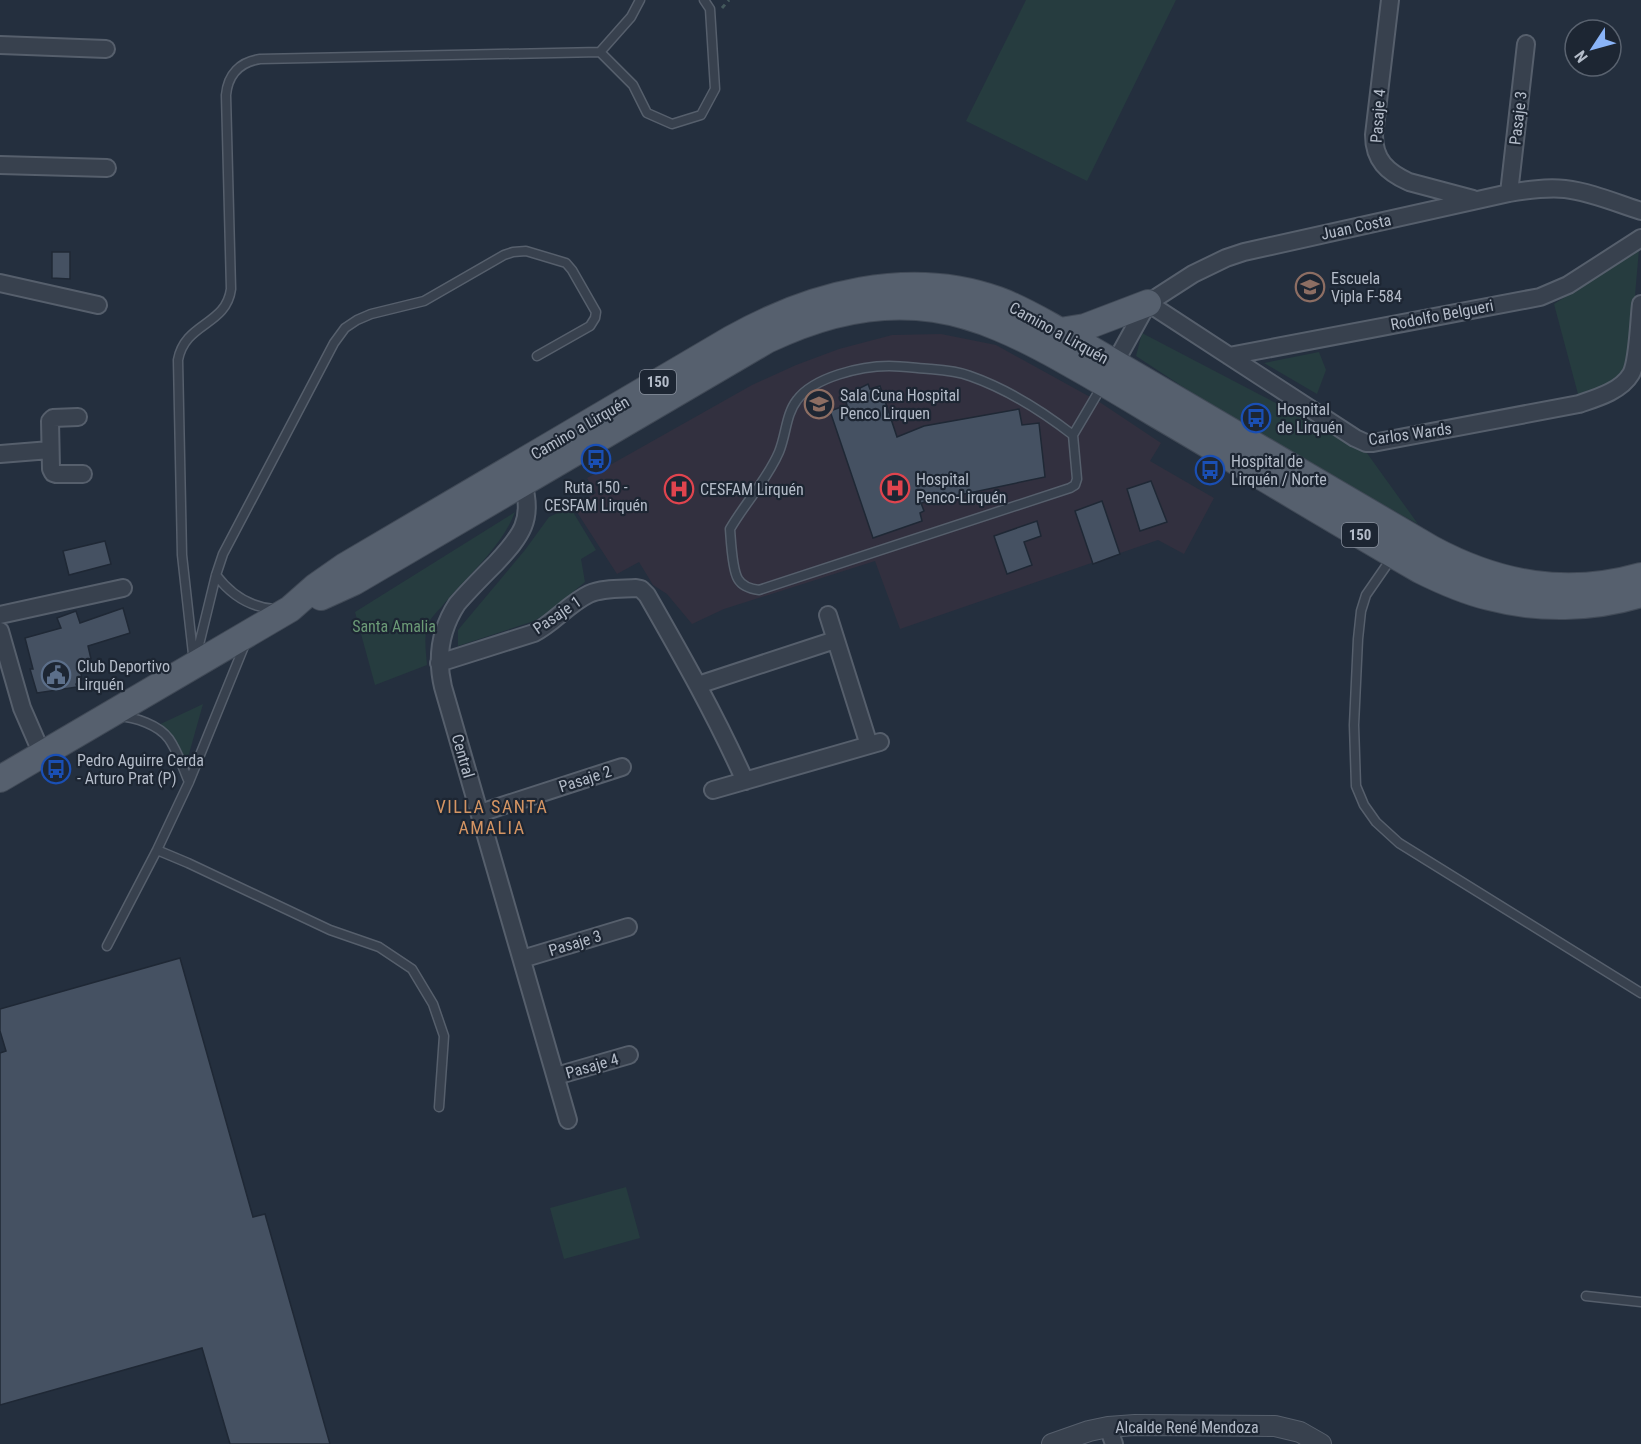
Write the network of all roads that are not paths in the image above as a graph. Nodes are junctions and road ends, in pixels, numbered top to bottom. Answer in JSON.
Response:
{"nodes":[{"id":1,"x":640,"y":0,"type":"edge"},
{"id":2,"x":704,"y":0,"type":"edge"},
{"id":3,"x":1390,"y":0,"type":"edge"},
{"id":4,"x":1526,"y":44,"type":"dead end"},
{"id":5,"x":0,"y":45,"type":"edge"},
{"id":6,"x":106,"y":49,"type":"dead end"},
{"id":7,"x":600,"y":52,"type":"junction"},
{"id":8,"x":0,"y":165,"type":"edge"},
{"id":9,"x":107,"y":168,"type":"dead end"},
{"id":10,"x":1509,"y":193,"type":"junction"},
{"id":11,"x":1477,"y":200,"type":"junction"},
{"id":12,"x":1641,"y":211,"type":"edge"},
{"id":13,"x":1641,"y":238,"type":"edge"},
{"id":14,"x":0,"y":283,"type":"edge"},
{"id":15,"x":1148,"y":303,"type":"junction"},
{"id":16,"x":1641,"y":304,"type":"edge"},
{"id":17,"x":98,"y":305,"type":"dead end"},
{"id":18,"x":1060,"y":331,"type":"junction"},
{"id":19,"x":537,"y":356,"type":"dead end"},
{"id":20,"x":1229,"y":356,"type":"junction"},
{"id":21,"x":1109,"y":373,"type":"junction"},
{"id":22,"x":78,"y":417,"type":"dead end"},
{"id":23,"x":1073,"y":435,"type":"junction"},
{"id":24,"x":50,"y":450,"type":"junction"},
{"id":25,"x":0,"y":454,"type":"edge"},
{"id":26,"x":83,"y":474,"type":"dead end"},
{"id":27,"x":523,"y":483,"type":"junction"},
{"id":28,"x":1394,"y":555,"type":"junction"},
{"id":29,"x":216,"y":575,"type":"junction"},
{"id":30,"x":1641,"y":576,"type":"edge"},
{"id":31,"x":123,"y":588,"type":"dead end"},
{"id":32,"x":1641,"y":594,"type":"edge"},
{"id":33,"x":290,"y":609,"type":"junction"},
{"id":34,"x":0,"y":615,"type":"edge"},
{"id":35,"x":828,"y":615,"type":"dead end"},
{"id":36,"x":0,"y":631,"type":"edge"},
{"id":37,"x":250,"y":632,"type":"junction"},
{"id":38,"x":835,"y":640,"type":"junction"},
{"id":39,"x":439,"y":663,"type":"junction"},
{"id":40,"x":194,"y":665,"type":"junction"},
{"id":41,"x":698,"y":685,"type":"junction"},
{"id":42,"x":109,"y":715,"type":"junction"},
{"id":43,"x":42,"y":754,"type":"junction"},
{"id":44,"x":622,"y":766,"type":"dead end"},
{"id":45,"x":0,"y":779,"type":"edge"},
{"id":46,"x":745,"y":781,"type":"junction"},
{"id":47,"x":189,"y":782,"type":"junction"},
{"id":48,"x":713,"y":790,"type":"dead end"},
{"id":49,"x":480,"y":813,"type":"junction"},
{"id":50,"x":157,"y":850,"type":"junction"},
{"id":51,"x":627,"y":927,"type":"dead end"},
{"id":52,"x":107,"y":946,"type":"dead end"},
{"id":53,"x":522,"y":959,"type":"junction"},
{"id":54,"x":1641,"y":993,"type":"edge"},
{"id":55,"x":629,"y":1055,"type":"dead end"},
{"id":56,"x":556,"y":1076,"type":"junction"},
{"id":57,"x":438,"y":1107,"type":"dead end"},
{"id":58,"x":568,"y":1120,"type":"dead end"},
{"id":59,"x":1586,"y":1296,"type":"dead end"},
{"id":60,"x":1641,"y":1302,"type":"edge"},
{"id":61,"x":1111,"y":1436,"type":"edge"},
{"id":62,"x":1052,"y":1444,"type":"edge"},
{"id":63,"x":1321,"y":1444,"type":"edge"}],
"edges":[{"from":1,"to":7,"type":"lane"},
{"from":2,"to":7,"type":"lane"},
{"from":3,"to":11,"type":"street","name":"Pasaje 4"},
{"from":4,"to":10,"type":"street","name":"Pasaje 3"},
{"from":5,"to":6,"type":"street"},
{"from":7,"to":40,"type":"lane"},
{"from":8,"to":9,"type":"street"},
{"from":10,"to":11,"type":"street","name":"Juan Costa"},
{"from":10,"to":12,"type":"street","name":"Juan Costa"},
{"from":11,"to":15,"type":"street","name":"Juan Costa"},
{"from":13,"to":20,"type":"street","name":"Rodolfo Belgueri"},
{"from":14,"to":17,"type":"street"},
{"from":15,"to":18,"type":"main road"},
{"from":15,"to":20,"type":"street","name":"Carlos Wards"},
{"from":15,"to":21,"type":"street","name":"Juan Costa"},
{"from":16,"to":20,"type":"street","name":"Carlos Wards"},
{"from":18,"to":21,"type":"main road","name":"Camino a Lirquén","number":"150"},
{"from":18,"to":33,"type":"main road","name":"Camino a Lirquén","number":"150"},
{"from":19,"to":29,"type":"lane"},
{"from":21,"to":23,"type":"lane"},
{"from":21,"to":27,"type":"main road","name":"Camino a Lirquén","number":"150"},
{"from":21,"to":28,"type":"main road","name":"Camino a Lirquén","number":"150"},
{"from":21,"to":30,"type":"main road","name":"Camino a Lirquén","number":"150"},
{"from":22,"to":24,"type":"street"},
{"from":23,"to":23,"type":"lane"},
{"from":24,"to":25,"type":"street"},
{"from":24,"to":26,"type":"street"},
{"from":27,"to":33,"type":"main road","name":"Camino a Lirquén","number":"150"},
{"from":27,"to":39,"type":"street","name":"Central"},
{"from":28,"to":32,"type":"main road","name":"Camino a Lirquén","number":"150"},
{"from":28,"to":54,"type":"lane"},
{"from":29,"to":33,"type":"lane"},
{"from":29,"to":40,"type":"lane"},
{"from":31,"to":34,"type":"street"},
{"from":33,"to":37,"type":"main road","name":"Camino a Lirquén","number":"150"},
{"from":35,"to":38,"type":"street"},
{"from":36,"to":43,"type":"street"},
{"from":37,"to":40,"type":"main road","name":"Camino a Lirquén","number":"150"},
{"from":37,"to":47,"type":"lane"},
{"from":38,"to":41,"type":"street"},
{"from":38,"to":46,"type":"street"},
{"from":39,"to":41,"type":"street","name":"Pasaje 1"},
{"from":39,"to":49,"type":"street","name":"Central"},
{"from":40,"to":42,"type":"main road","name":"Camino a Lirquén","number":"150"},
{"from":41,"to":46,"type":"street"},
{"from":42,"to":43,"type":"main road","name":"Camino a Lirquén","number":"150"},
{"from":42,"to":47,"type":"lane"},
{"from":43,"to":45,"type":"main road","number":"150"},
{"from":44,"to":49,"type":"street","name":"Pasaje 2"},
{"from":46,"to":48,"type":"street"},
{"from":47,"to":50,"type":"lane"},
{"from":49,"to":53,"type":"street","name":"Central"},
{"from":50,"to":52,"type":"lane"},
{"from":50,"to":57,"type":"lane"},
{"from":51,"to":53,"type":"street","name":"Pasaje 3"},
{"from":53,"to":56,"type":"street","name":"Central"},
{"from":55,"to":56,"type":"street","name":"Pasaje 4"},
{"from":56,"to":58,"type":"street","name":"Central"},
{"from":59,"to":60,"type":"lane"},
{"from":61,"to":62,"type":"street","name":"Alcalde René Mendoza"},
{"from":61,"to":63,"type":"street","name":"Alcalde René Mendoza"}]}
